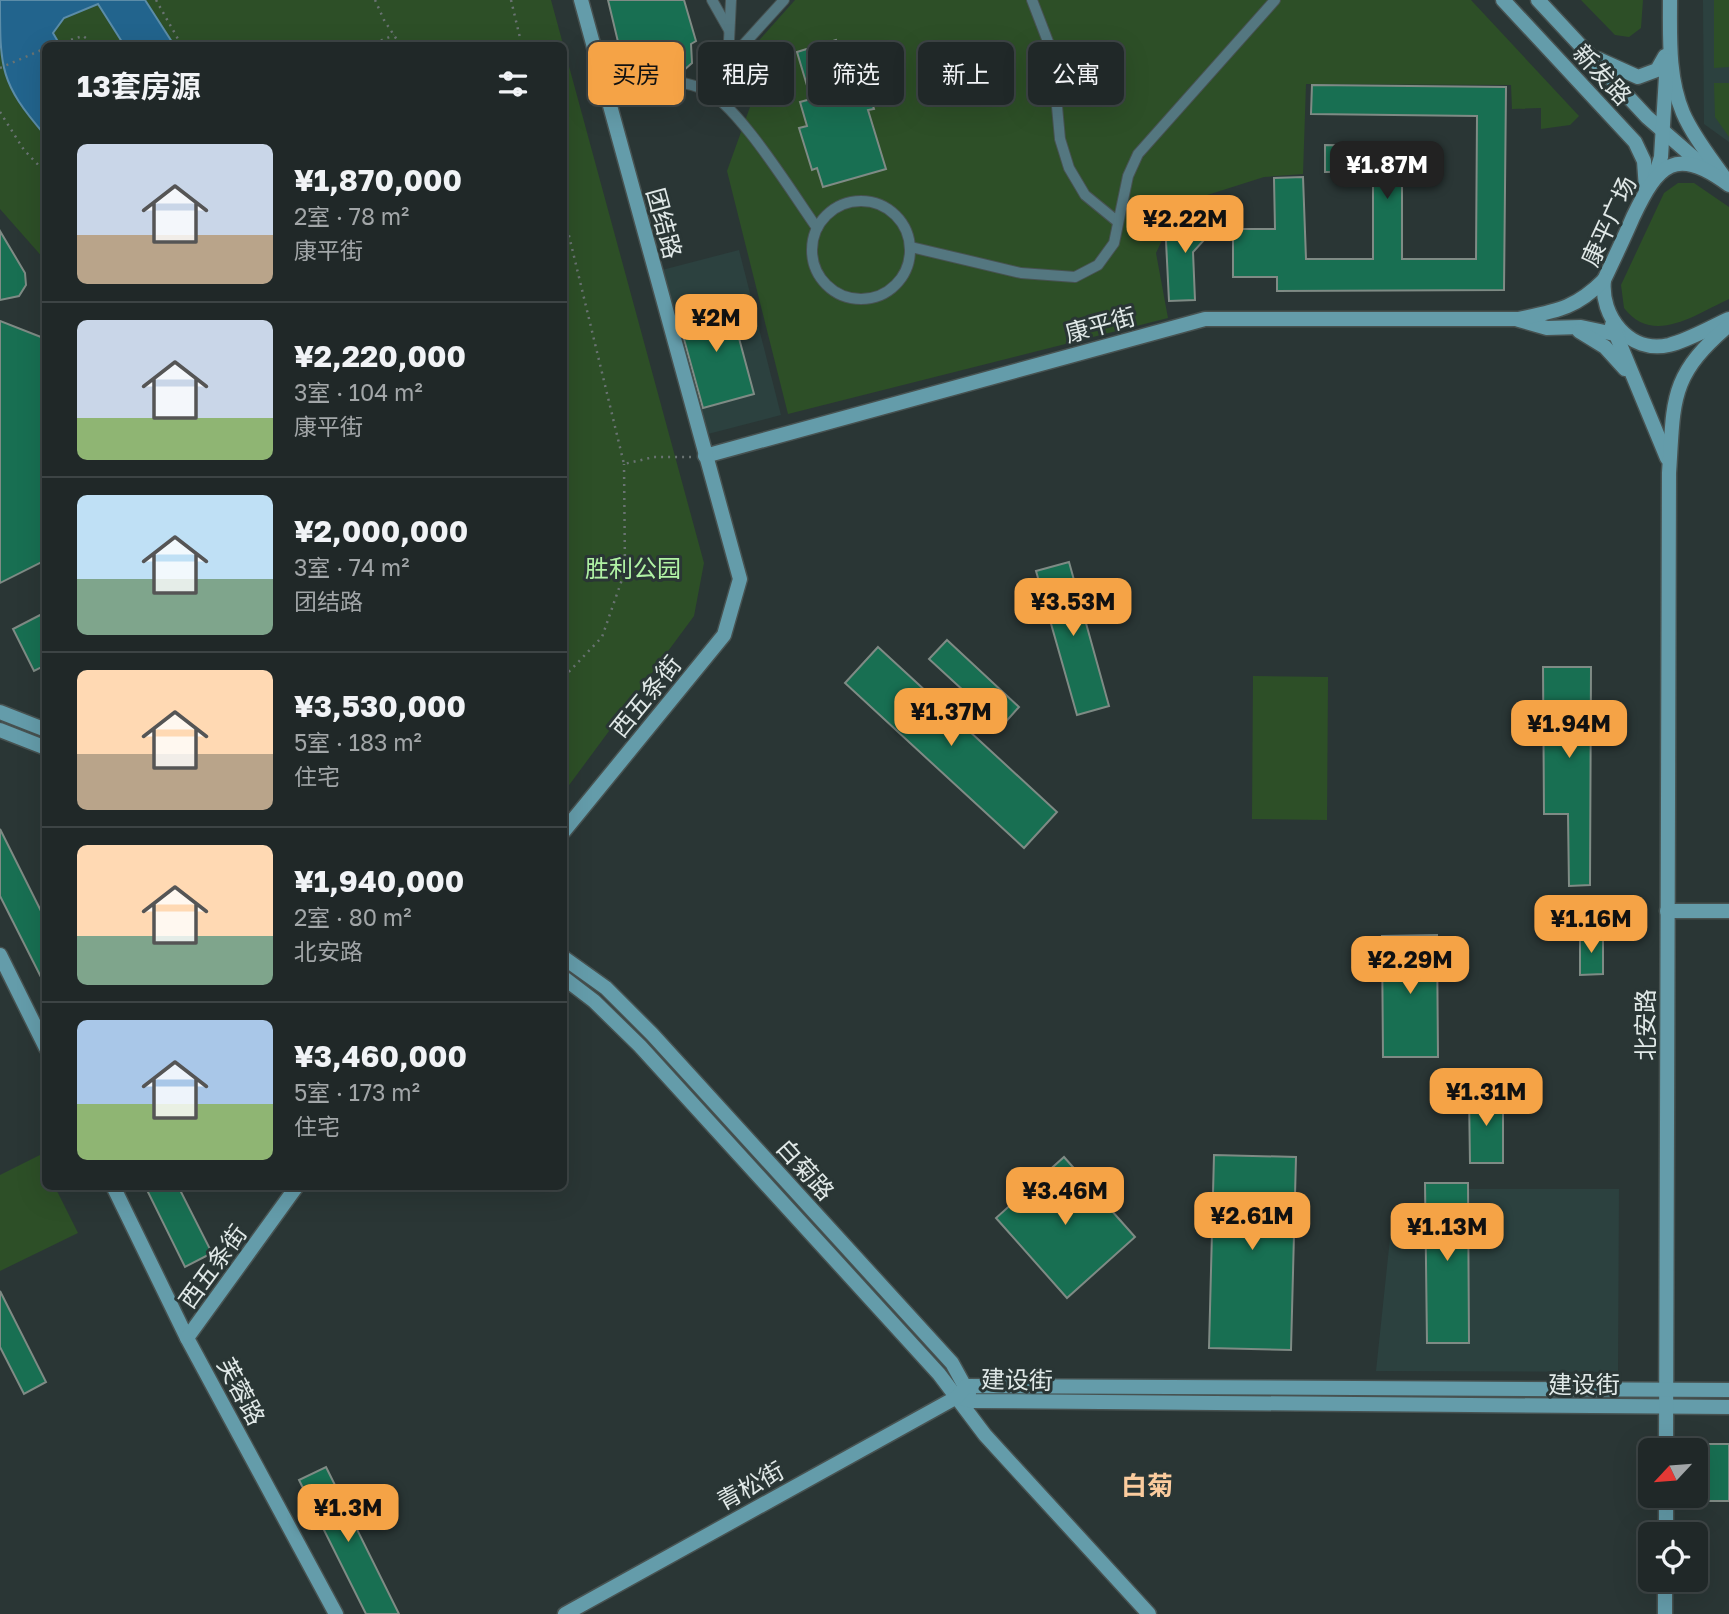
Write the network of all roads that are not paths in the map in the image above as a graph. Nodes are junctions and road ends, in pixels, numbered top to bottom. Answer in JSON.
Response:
{"nodes":[{"id":1,"x":581,"y":0,"type":"edge"},
{"id":2,"x":712,"y":0,"type":"edge"},
{"id":3,"x":731,"y":0,"type":"edge"},
{"id":4,"x":784,"y":0,"type":"edge"},
{"id":5,"x":1031,"y":0,"type":"edge"},
{"id":6,"x":1275,"y":0,"type":"edge"},
{"id":7,"x":1503,"y":0,"type":"edge"},
{"id":8,"x":1538,"y":0,"type":"edge"},
{"id":9,"x":1670,"y":0,"type":"edge"},
{"id":10,"x":729,"y":31,"type":"junction"},
{"id":11,"x":592,"y":42,"type":"edge"},
{"id":12,"x":729,"y":42,"type":"edge"},
{"id":13,"x":745,"y":42,"type":"edge"},
{"id":14,"x":1670,"y":45,"type":"junction"},
{"id":15,"x":1590,"y":56,"type":"junction"},
{"id":16,"x":609,"y":105,"type":"edge"},
{"id":17,"x":721,"y":105,"type":"edge"},
{"id":18,"x":1661,"y":131,"type":"junction"},
{"id":19,"x":1711,"y":171,"type":"junction"},
{"id":20,"x":1656,"y":176,"type":"junction"},
{"id":21,"x":1729,"y":185,"type":"edge"},
{"id":22,"x":1646,"y":190,"type":"junction"},
{"id":23,"x":1118,"y":222,"type":"junction"},
{"id":24,"x":817,"y":228,"type":"junction"},
{"id":25,"x":911,"y":247,"type":"junction"},
{"id":26,"x":1604,"y":280,"type":"junction"},
{"id":27,"x":1609,"y":317,"type":"junction"},
{"id":28,"x":1518,"y":319,"type":"junction"},
{"id":29,"x":1571,"y":327,"type":"junction"},
{"id":30,"x":1728,"y":328,"type":"edge"},
{"id":31,"x":1615,"y":334,"type":"junction"},
{"id":32,"x":1635,"y":340,"type":"junction"},
{"id":33,"x":1643,"y":396,"type":"junction"},
{"id":34,"x":705,"y":456,"type":"junction"},
{"id":35,"x":1669,"y":473,"type":"junction"},
{"id":36,"x":740,"y":579,"type":"joint"},
{"id":37,"x":0,"y":712,"type":"edge"},
{"id":38,"x":42,"y":728,"type":"edge"},
{"id":39,"x":0,"y":730,"type":"edge"},
{"id":40,"x":42,"y":746,"type":"edge"},
{"id":41,"x":567,"y":827,"type":"edge"},
{"id":42,"x":1667,"y":911,"type":"junction"},
{"id":43,"x":1729,"y":911,"type":"edge"},
{"id":44,"x":0,"y":955,"type":"edge"},
{"id":45,"x":567,"y":960,"type":"edge"},
{"id":46,"x":567,"y":980,"type":"edge"},
{"id":47,"x":42,"y":1040,"type":"edge"},
{"id":48,"x":115,"y":1190,"type":"edge"},
{"id":49,"x":295,"y":1190,"type":"edge"},
{"id":50,"x":187,"y":1338,"type":"junction"},
{"id":51,"x":1666,"y":1389,"type":"junction"},
{"id":52,"x":1729,"y":1390,"type":"edge"},
{"id":53,"x":961,"y":1392,"type":"junction"},
{"id":54,"x":972,"y":1401,"type":"junction"},
{"id":55,"x":1666,"y":1407,"type":"junction"},
{"id":56,"x":1729,"y":1407,"type":"edge"},
{"id":57,"x":985,"y":1435,"type":"junction"},
{"id":58,"x":1666,"y":1438,"type":"edge"},
{"id":59,"x":1665,"y":1592,"type":"edge"},
{"id":60,"x":337,"y":1614,"type":"edge"},
{"id":61,"x":565,"y":1614,"type":"edge"},
{"id":62,"x":1149,"y":1614,"type":"edge"},
{"id":63,"x":1665,"y":1614,"type":"edge"}],
"edges":[{"from":1,"to":11,"type":"street","name":"团结路"},
{"from":2,"to":10,"type":"lane"},
{"from":3,"to":10,"type":"lane"},
{"from":4,"to":13,"type":"lane"},
{"from":5,"to":23,"type":"lane"},
{"from":6,"to":23,"type":"lane"},
{"from":7,"to":22,"type":"street","name":"新发路"},
{"from":8,"to":15,"type":"street","name":"新发路"},
{"from":9,"to":14,"type":"street"},
{"from":10,"to":12,"type":"lane"},
{"from":14,"to":15,"type":"street"},
{"from":14,"to":18,"type":"street"},
{"from":14,"to":21,"type":"street"},
{"from":15,"to":18,"type":"street","name":"新发路"},
{"from":16,"to":34,"type":"street","name":"团结路"},
{"from":17,"to":24,"type":"lane"},
{"from":18,"to":19,"type":"street","name":"新发路"},
{"from":18,"to":20,"type":"street"},
{"from":19,"to":20,"type":"street","name":"康平广场"},
{"from":19,"to":21,"type":"street","name":"康平广场"},
{"from":20,"to":22,"type":"street","name":"康平广场"},
{"from":22,"to":26,"type":"street","name":"康平广场"},
{"from":23,"to":25,"type":"lane"},
{"from":24,"to":25,"type":"lane"},
{"from":24,"to":25,"type":"lane"},
{"from":26,"to":27,"type":"street","name":"康平广场"},
{"from":26,"to":28,"type":"street"},
{"from":27,"to":31,"type":"street","name":"康平广场"},
{"from":27,"to":32,"type":"street"},
{"from":28,"to":29,"type":"street"},
{"from":28,"to":34,"type":"street","name":"康平街"},
{"from":29,"to":31,"type":"street"},
{"from":29,"to":33,"type":"street"},
{"from":30,"to":32,"type":"street"},
{"from":30,"to":35,"type":"street"},
{"from":31,"to":32,"type":"street"},
{"from":31,"to":33,"type":"street","name":"康平广场"},
{"from":33,"to":35,"type":"street"},
{"from":34,"to":36,"type":"street","name":"团结路"},
{"from":35,"to":42,"type":"street","name":"北安路"},
{"from":36,"to":41,"type":"street","name":"西五条街"},
{"from":37,"to":38,"type":"street"},
{"from":39,"to":40,"type":"street"},
{"from":42,"to":43,"type":"street"},
{"from":42,"to":51,"type":"street","name":"北安路"},
{"from":44,"to":47,"type":"street"},
{"from":45,"to":53,"type":"street","name":"白菊路"},
{"from":46,"to":53,"type":"street","name":"白菊路"},
{"from":48,"to":50,"type":"street","name":"芙蓉路"},
{"from":49,"to":50,"type":"street","name":"西五条街"},
{"from":50,"to":60,"type":"street","name":"芙蓉路"},
{"from":51,"to":52,"type":"street","name":"建设街"},
{"from":51,"to":53,"type":"street","name":"建设街"},
{"from":51,"to":55,"type":"street","name":"北安路"},
{"from":53,"to":54,"type":"street","name":"白菊路"},
{"from":53,"to":57,"type":"street","name":"白菊路"},
{"from":53,"to":61,"type":"street","name":"青松街"},
{"from":54,"to":55,"type":"street","name":"建设街"},
{"from":54,"to":57,"type":"street","name":"白菊路"},
{"from":55,"to":56,"type":"street","name":"建设街"},
{"from":55,"to":58,"type":"street","name":"北安路"},
{"from":57,"to":62,"type":"street","name":"白菊路"},
{"from":59,"to":63,"type":"street"}]}
